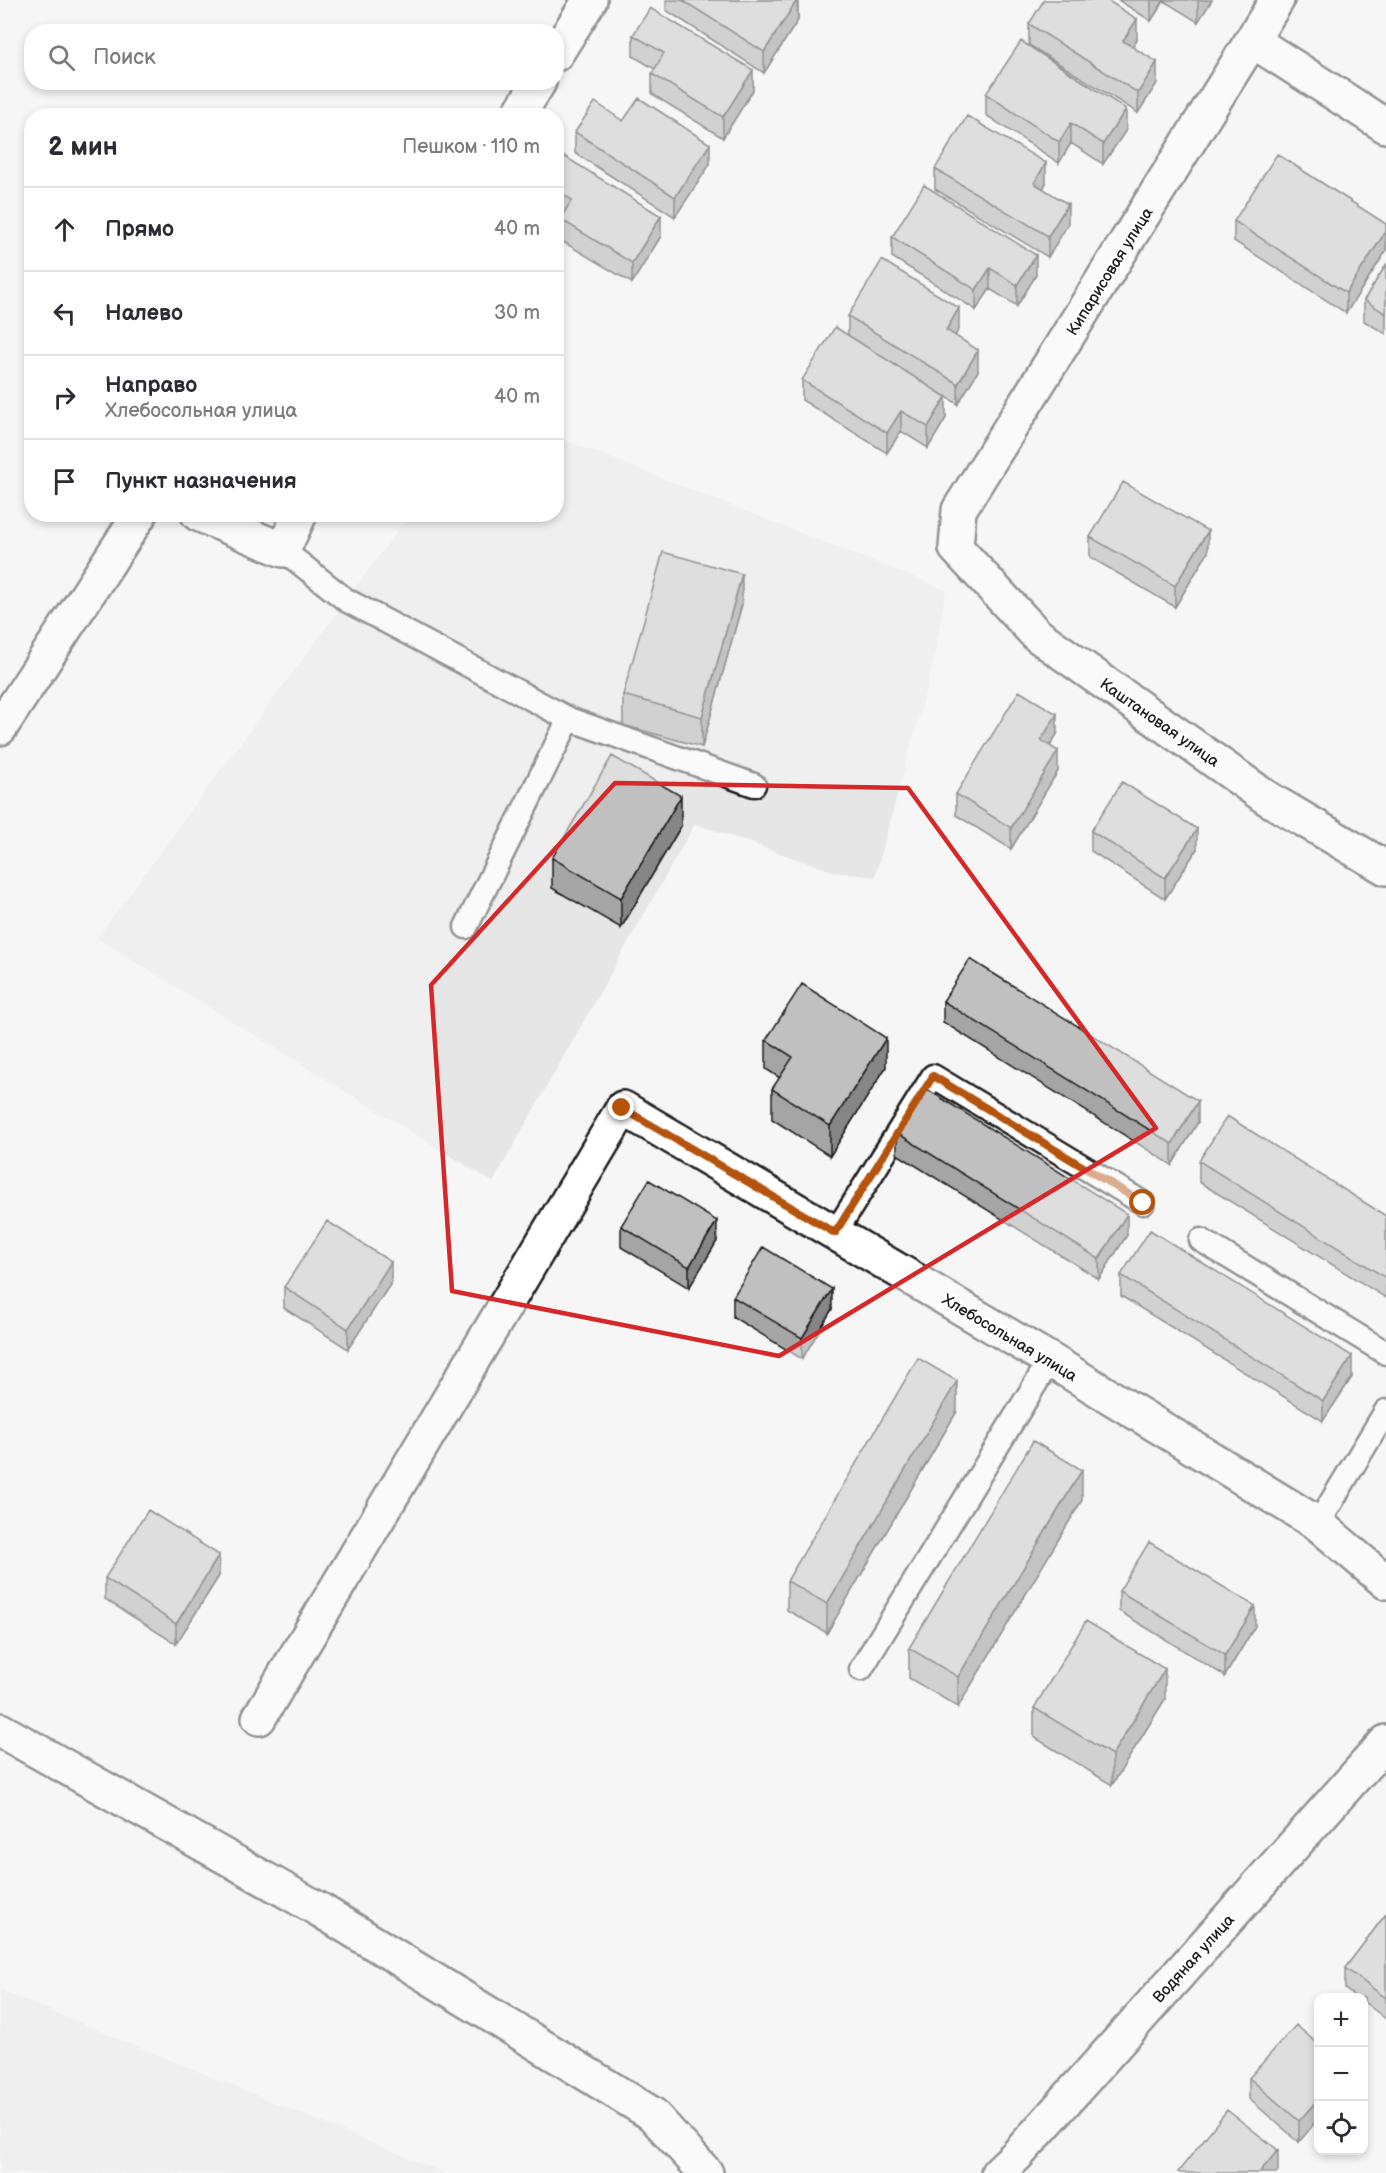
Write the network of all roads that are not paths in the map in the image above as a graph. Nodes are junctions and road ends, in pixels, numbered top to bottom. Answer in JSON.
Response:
{"nodes":[{"id":1,"x":590,"y":0,"type":"edge"},
{"id":2,"x":1277,"y":0,"type":"edge"},
{"id":3,"x":564,"y":41,"type":"edge"},
{"id":4,"x":1253,"y":41,"type":"junction"},
{"id":5,"x":533,"y":90,"type":"edge"},
{"id":6,"x":523,"y":108,"type":"edge"},
{"id":7,"x":1386,"y":126,"type":"edge"},
{"id":8,"x":135,"y":522,"type":"edge"},
{"id":9,"x":217,"y":522,"type":"edge"},
{"id":10,"x":296,"y":522,"type":"edge"},
{"id":11,"x":956,"y":548,"type":"joint"},
{"id":12,"x":283,"y":550,"type":"junction"},
{"id":13,"x":569,"y":719,"type":"junction"},
{"id":14,"x":0,"y":728,"type":"edge"},
{"id":15,"x":754,"y":785,"type":"dead end"},
{"id":16,"x":1386,"y":868,"type":"edge"},
{"id":17,"x":466,"y":927,"type":"dead end"},
{"id":18,"x":1143,"y":1203,"type":"dead end"},
{"id":19,"x":835,"y":1233,"type":"junction"},
{"id":20,"x":1201,"y":1240,"type":"dead end"},
{"id":21,"x":1386,"y":1353,"type":"edge"},
{"id":22,"x":1050,"y":1360,"type":"junction"},
{"id":23,"x":1386,"y":1411,"type":"edge"},
{"id":24,"x":1318,"y":1524,"type":"junction"},
{"id":25,"x":1386,"y":1582,"type":"edge"},
{"id":26,"x":861,"y":1669,"type":"dead end"},
{"id":27,"x":259,"y":1718,"type":"dead end"},
{"id":28,"x":0,"y":1730,"type":"edge"},
{"id":29,"x":1386,"y":1742,"type":"edge"},
{"id":30,"x":706,"y":2173,"type":"edge"},
{"id":31,"x":998,"y":2173,"type":"edge"}],
"edges":[{"from":1,"to":3,"type":"street"},
{"from":2,"to":4,"type":"street","name":"Кипарисовая улица"},
{"from":4,"to":7,"type":"street"},
{"from":4,"to":11,"type":"street","name":"Кипарисовая улица"},
{"from":5,"to":6,"type":"street"},
{"from":8,"to":14,"type":"street"},
{"from":9,"to":12,"type":"street"},
{"from":10,"to":12,"type":"street"},
{"from":11,"to":16,"type":"street","name":"Каштановая улица"},
{"from":12,"to":13,"type":"lane"},
{"from":13,"to":15,"type":"lane"},
{"from":13,"to":17,"type":"lane"},
{"from":18,"to":19,"type":"lane"},
{"from":19,"to":22,"type":"street","name":"Хлебосольная улица"},
{"from":19,"to":27,"type":"street","name":"Хлебосольная улица"},
{"from":20,"to":21,"type":"lane"},
{"from":22,"to":24,"type":"street","name":"Хлебосольная улица"},
{"from":22,"to":26,"type":"lane"},
{"from":23,"to":24,"type":"lane"},
{"from":24,"to":25,"type":"street","name":"Хлебосольная улица"},
{"from":28,"to":30,"type":"street"},
{"from":29,"to":31,"type":"street","name":"Водяная улица"}]}
